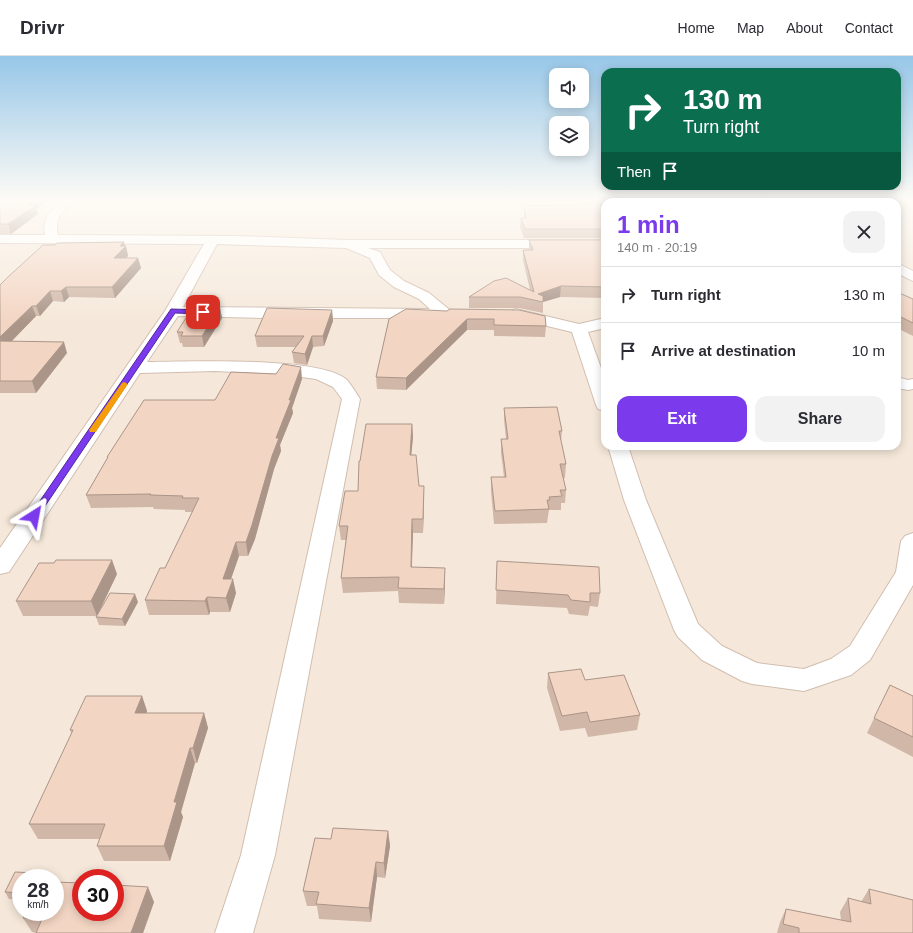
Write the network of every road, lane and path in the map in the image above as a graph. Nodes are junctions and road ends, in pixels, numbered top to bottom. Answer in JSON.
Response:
{"nodes":[{"id":1,"x":51,"y":241,"type":"edge"},
{"id":2,"x":200,"y":241,"type":"edge"},
{"id":3,"x":212,"y":241,"type":"joint"},
{"id":4,"x":263,"y":241,"type":"edge"},
{"id":5,"x":345,"y":244,"type":"junction"},
{"id":6,"x":601,"y":244,"type":"edge"},
{"id":7,"x":41,"y":250,"type":"edge"},
{"id":8,"x":901,"y":270,"type":"edge"},
{"id":9,"x":913,"y":277,"type":"edge"},
{"id":10,"x":173,"y":311,"type":"junction"},
{"id":11,"x":504,"y":314,"type":"edge"},
{"id":12,"x":601,"y":324,"type":"edge"},
{"id":13,"x":578,"y":329,"type":"junction"},
{"id":14,"x":136,"y":368,"type":"junction"},
{"id":15,"x":601,"y":394,"type":"edge"},
{"id":16,"x":619,"y":450,"type":"edge"},
{"id":17,"x":913,"y":541,"type":"edge"},
{"id":18,"x":0,"y":566,"type":"edge"},
{"id":19,"x":234,"y":933,"type":"edge"}],
"edges":[{"from":1,"to":7,"type":"street"},
{"from":2,"to":3,"type":"street"},
{"from":3,"to":10,"type":"street"},
{"from":4,"to":5,"type":"street"},
{"from":5,"to":6,"type":"street"},
{"from":5,"to":10,"type":"street"},
{"from":8,"to":9,"type":"street"},
{"from":10,"to":14,"type":"street"},
{"from":11,"to":13,"type":"street"},
{"from":12,"to":13,"type":"street"},
{"from":13,"to":15,"type":"street"},
{"from":14,"to":18,"type":"street"},
{"from":14,"to":19,"type":"street"},
{"from":16,"to":17,"type":"street"}]}
